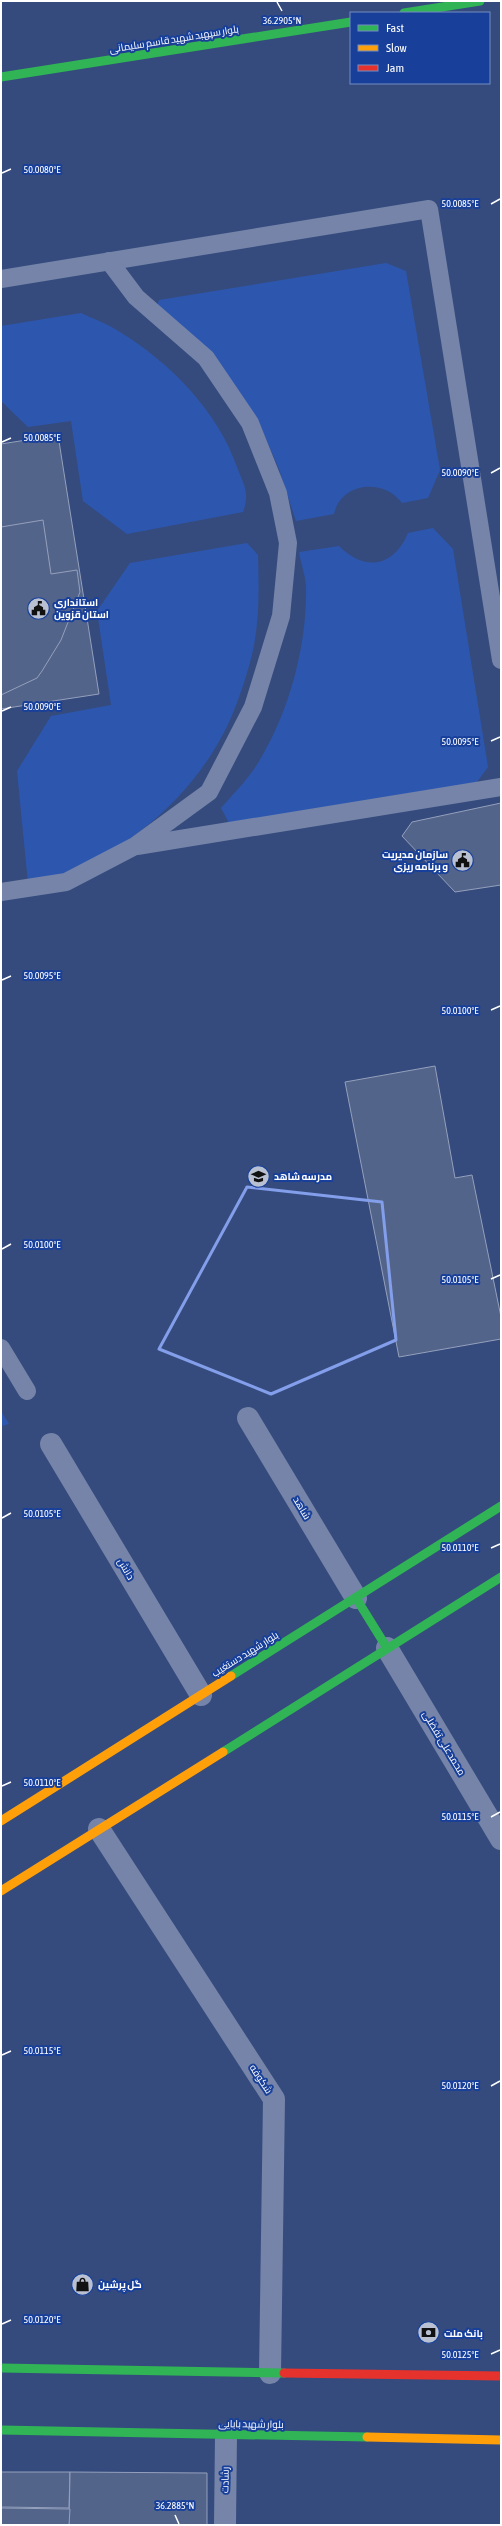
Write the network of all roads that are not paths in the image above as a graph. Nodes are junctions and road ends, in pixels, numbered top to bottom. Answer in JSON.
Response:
{"nodes":[{"id":1,"x":480,"y":1,"type":"edge"},
{"id":2,"x":410,"y":12,"type":"edge"},
{"id":3,"x":350,"y":22,"type":"edge"},
{"id":4,"x":1,"y":77,"type":"edge"},
{"id":5,"x":109,"y":261,"type":"junction"},
{"id":6,"x":1,"y":279,"type":"edge"},
{"id":7,"x":501,"y":660,"type":"edge"},
{"id":8,"x":501,"y":787,"type":"edge"},
{"id":9,"x":134,"y":846,"type":"junction"},
{"id":10,"x":1,"y":892,"type":"edge"},
{"id":11,"x":1,"y":1348,"type":"edge"},
{"id":12,"x":27,"y":1391,"type":"dead end"},
{"id":13,"x":248,"y":1418,"type":"dead end"},
{"id":14,"x":51,"y":1444,"type":"dead end"},
{"id":15,"x":501,"y":1506,"type":"edge"},
{"id":16,"x":501,"y":1577,"type":"edge"},
{"id":17,"x":356,"y":1598,"type":"junction"},
{"id":18,"x":387,"y":1648,"type":"junction"},
{"id":19,"x":201,"y":1695,"type":"junction"},
{"id":20,"x":1,"y":1821,"type":"edge"},
{"id":21,"x":99,"y":1829,"type":"junction"},
{"id":22,"x":501,"y":1838,"type":"edge"},
{"id":23,"x":1,"y":1891,"type":"edge"},
{"id":24,"x":1,"y":2368,"type":"edge"},
{"id":25,"x":270,"y":2373,"type":"junction"},
{"id":26,"x":501,"y":2376,"type":"edge"},
{"id":27,"x":1,"y":2430,"type":"edge"},
{"id":28,"x":226,"y":2435,"type":"junction"},
{"id":29,"x":501,"y":2440,"type":"edge"},
{"id":30,"x":225,"y":2525,"type":"edge"}],
"edges":[{"from":1,"to":2,"type":"main road"},
{"from":3,"to":4,"type":"main road","name":"بلوار سپهبد شهید قاسم سلیمانی"},
{"from":5,"to":6,"type":"lane"},
{"from":5,"to":7,"type":"lane"},
{"from":5,"to":9,"type":"lane"},
{"from":8,"to":9,"type":"lane"},
{"from":9,"to":10,"type":"lane"},
{"from":11,"to":12,"type":"lane"},
{"from":13,"to":17,"type":"street","name":"شاهد"},
{"from":14,"to":19,"type":"street","name":"دانش"},
{"from":15,"to":17,"type":"main road","name":"بلوار شهید دستغیب"},
{"from":16,"to":18,"type":"main road"},
{"from":17,"to":18,"type":"main road"},
{"from":17,"to":19,"type":"main road","name":"بلوار شهید دستغیب"},
{"from":18,"to":21,"type":"main road"},
{"from":18,"to":22,"type":"street","name":"محمدعلی تفضلی"},
{"from":19,"to":20,"type":"main road","name":"بلوار شهید دستغیب"},
{"from":21,"to":23,"type":"main road"},
{"from":21,"to":25,"type":"street","name":"شکوفه"},
{"from":24,"to":25,"type":"main road"},
{"from":25,"to":26,"type":"main road"},
{"from":27,"to":28,"type":"main road","name":"بلوار شهید بابایی"},
{"from":28,"to":29,"type":"main road","name":"بلوار شهید بابایی"},
{"from":28,"to":30,"type":"street","name":"رشادت"}]}
